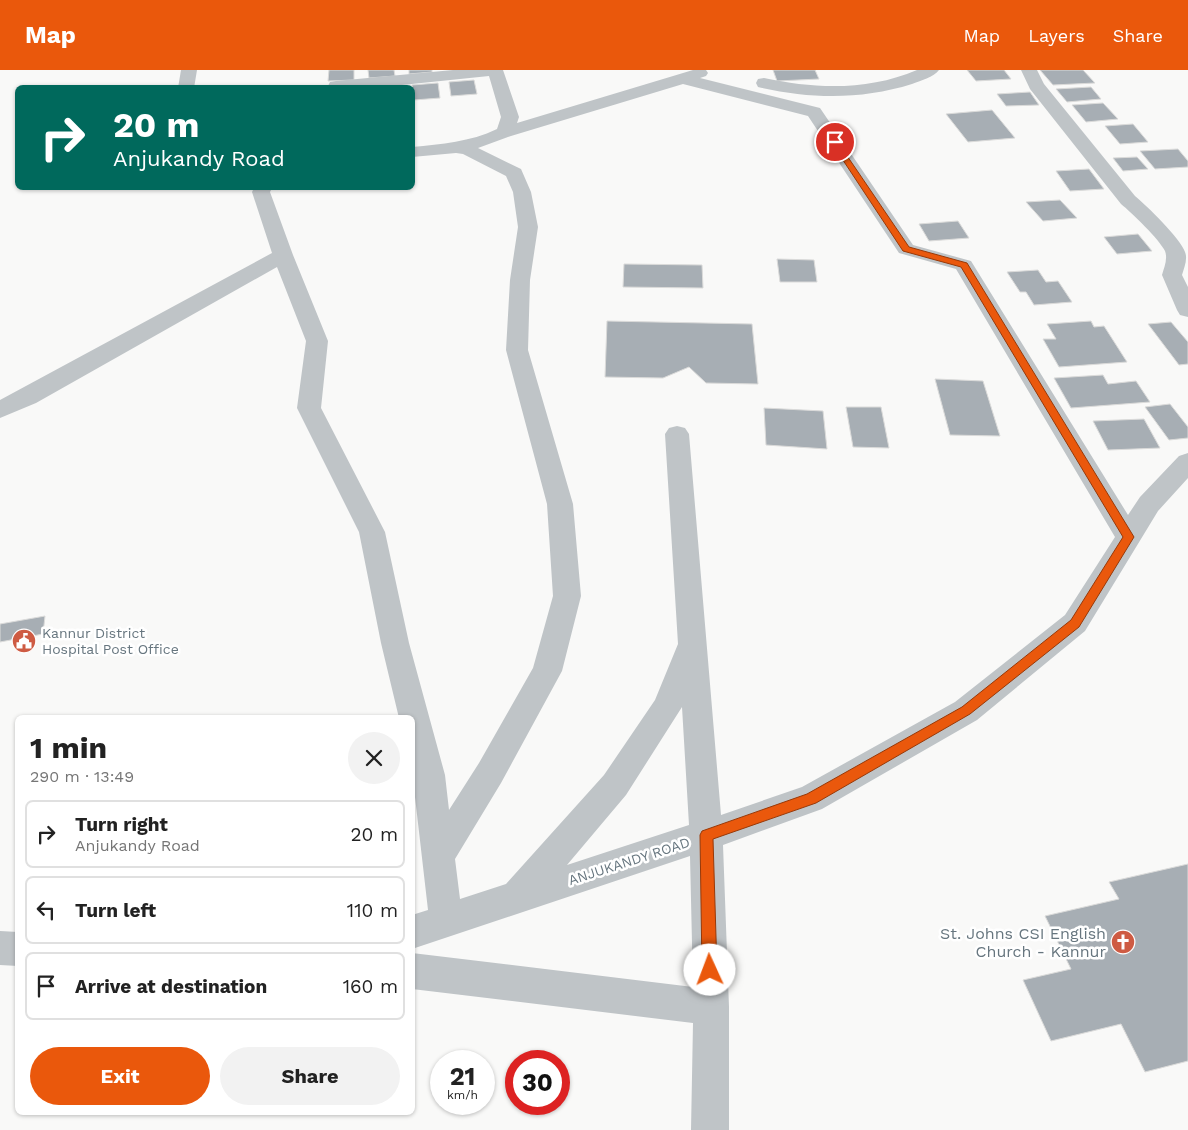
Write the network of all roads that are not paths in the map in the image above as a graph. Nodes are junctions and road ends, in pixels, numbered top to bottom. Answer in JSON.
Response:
{"nodes":[{"id":1,"x":189,"y":70,"type":"edge"},
{"id":2,"x":711,"y":70,"type":"edge"},
{"id":3,"x":931,"y":70,"type":"edge"},
{"id":4,"x":1029,"y":70,"type":"edge"},
{"id":5,"x":495,"y":71,"type":"edge"},
{"id":6,"x":683,"y":79,"type":"junction"},
{"id":7,"x":186,"y":85,"type":"edge"},
{"id":8,"x":347,"y":85,"type":"edge"},
{"id":9,"x":505,"y":132,"type":"junction"},
{"id":10,"x":458,"y":148,"type":"junction"},
{"id":11,"x":415,"y":152,"type":"edge"},
{"id":12,"x":262,"y":190,"type":"edge"},
{"id":13,"x":283,"y":255,"type":"junction"},
{"id":14,"x":1188,"y":310,"type":"edge"},
{"id":15,"x":0,"y":410,"type":"edge"},
{"id":16,"x":677,"y":434,"type":"dead end"},
{"id":17,"x":1188,"y":462,"type":"edge"},
{"id":18,"x":1128,"y":537,"type":"junction"},
{"id":19,"x":692,"y":642,"type":"junction"},
{"id":20,"x":414,"y":715,"type":"edge"},
{"id":21,"x":415,"y":721,"type":"edge"},
{"id":22,"x":706,"y":835,"type":"junction"},
{"id":23,"x":438,"y":856,"type":"junction"},
{"id":24,"x":516,"y":898,"type":"junction"},
{"id":25,"x":446,"y":921,"type":"junction"},
{"id":26,"x":415,"y":931,"type":"edge"},
{"id":27,"x":0,"y":948,"type":"edge"},
{"id":28,"x":15,"y":949,"type":"edge"},
{"id":29,"x":415,"y":970,"type":"edge"},
{"id":30,"x":711,"y":1007,"type":"junction"},
{"id":31,"x":710,"y":1130,"type":"edge"}],
"edges":[{"from":1,"to":7,"type":"street"},
{"from":2,"to":3,"type":"street"},
{"from":2,"to":6,"type":"street"},
{"from":4,"to":14,"type":"street"},
{"from":5,"to":8,"type":"street"},
{"from":5,"to":9,"type":"street"},
{"from":6,"to":9,"type":"street"},
{"from":6,"to":18,"type":"street"},
{"from":9,"to":10,"type":"street"},
{"from":10,"to":11,"type":"street"},
{"from":10,"to":23,"type":"street"},
{"from":12,"to":13,"type":"street"},
{"from":13,"to":15,"type":"street"},
{"from":13,"to":20,"type":"street"},
{"from":16,"to":19,"type":"street"},
{"from":17,"to":18,"type":"street","name":"ANJUKANDY ROAD"},
{"from":18,"to":22,"type":"street","name":"ANJUKANDY ROAD"},
{"from":19,"to":22,"type":"street"},
{"from":19,"to":24,"type":"street"},
{"from":21,"to":23,"type":"street"},
{"from":22,"to":24,"type":"street","name":"ANJUKANDY ROAD"},
{"from":22,"to":30,"type":"street"},
{"from":23,"to":25,"type":"street"},
{"from":24,"to":25,"type":"street","name":"ANJUKANDY ROAD"},
{"from":25,"to":26,"type":"street","name":"ANJUKANDY ROAD"},
{"from":27,"to":28,"type":"street"},
{"from":29,"to":30,"type":"street"},
{"from":30,"to":31,"type":"street"}]}
